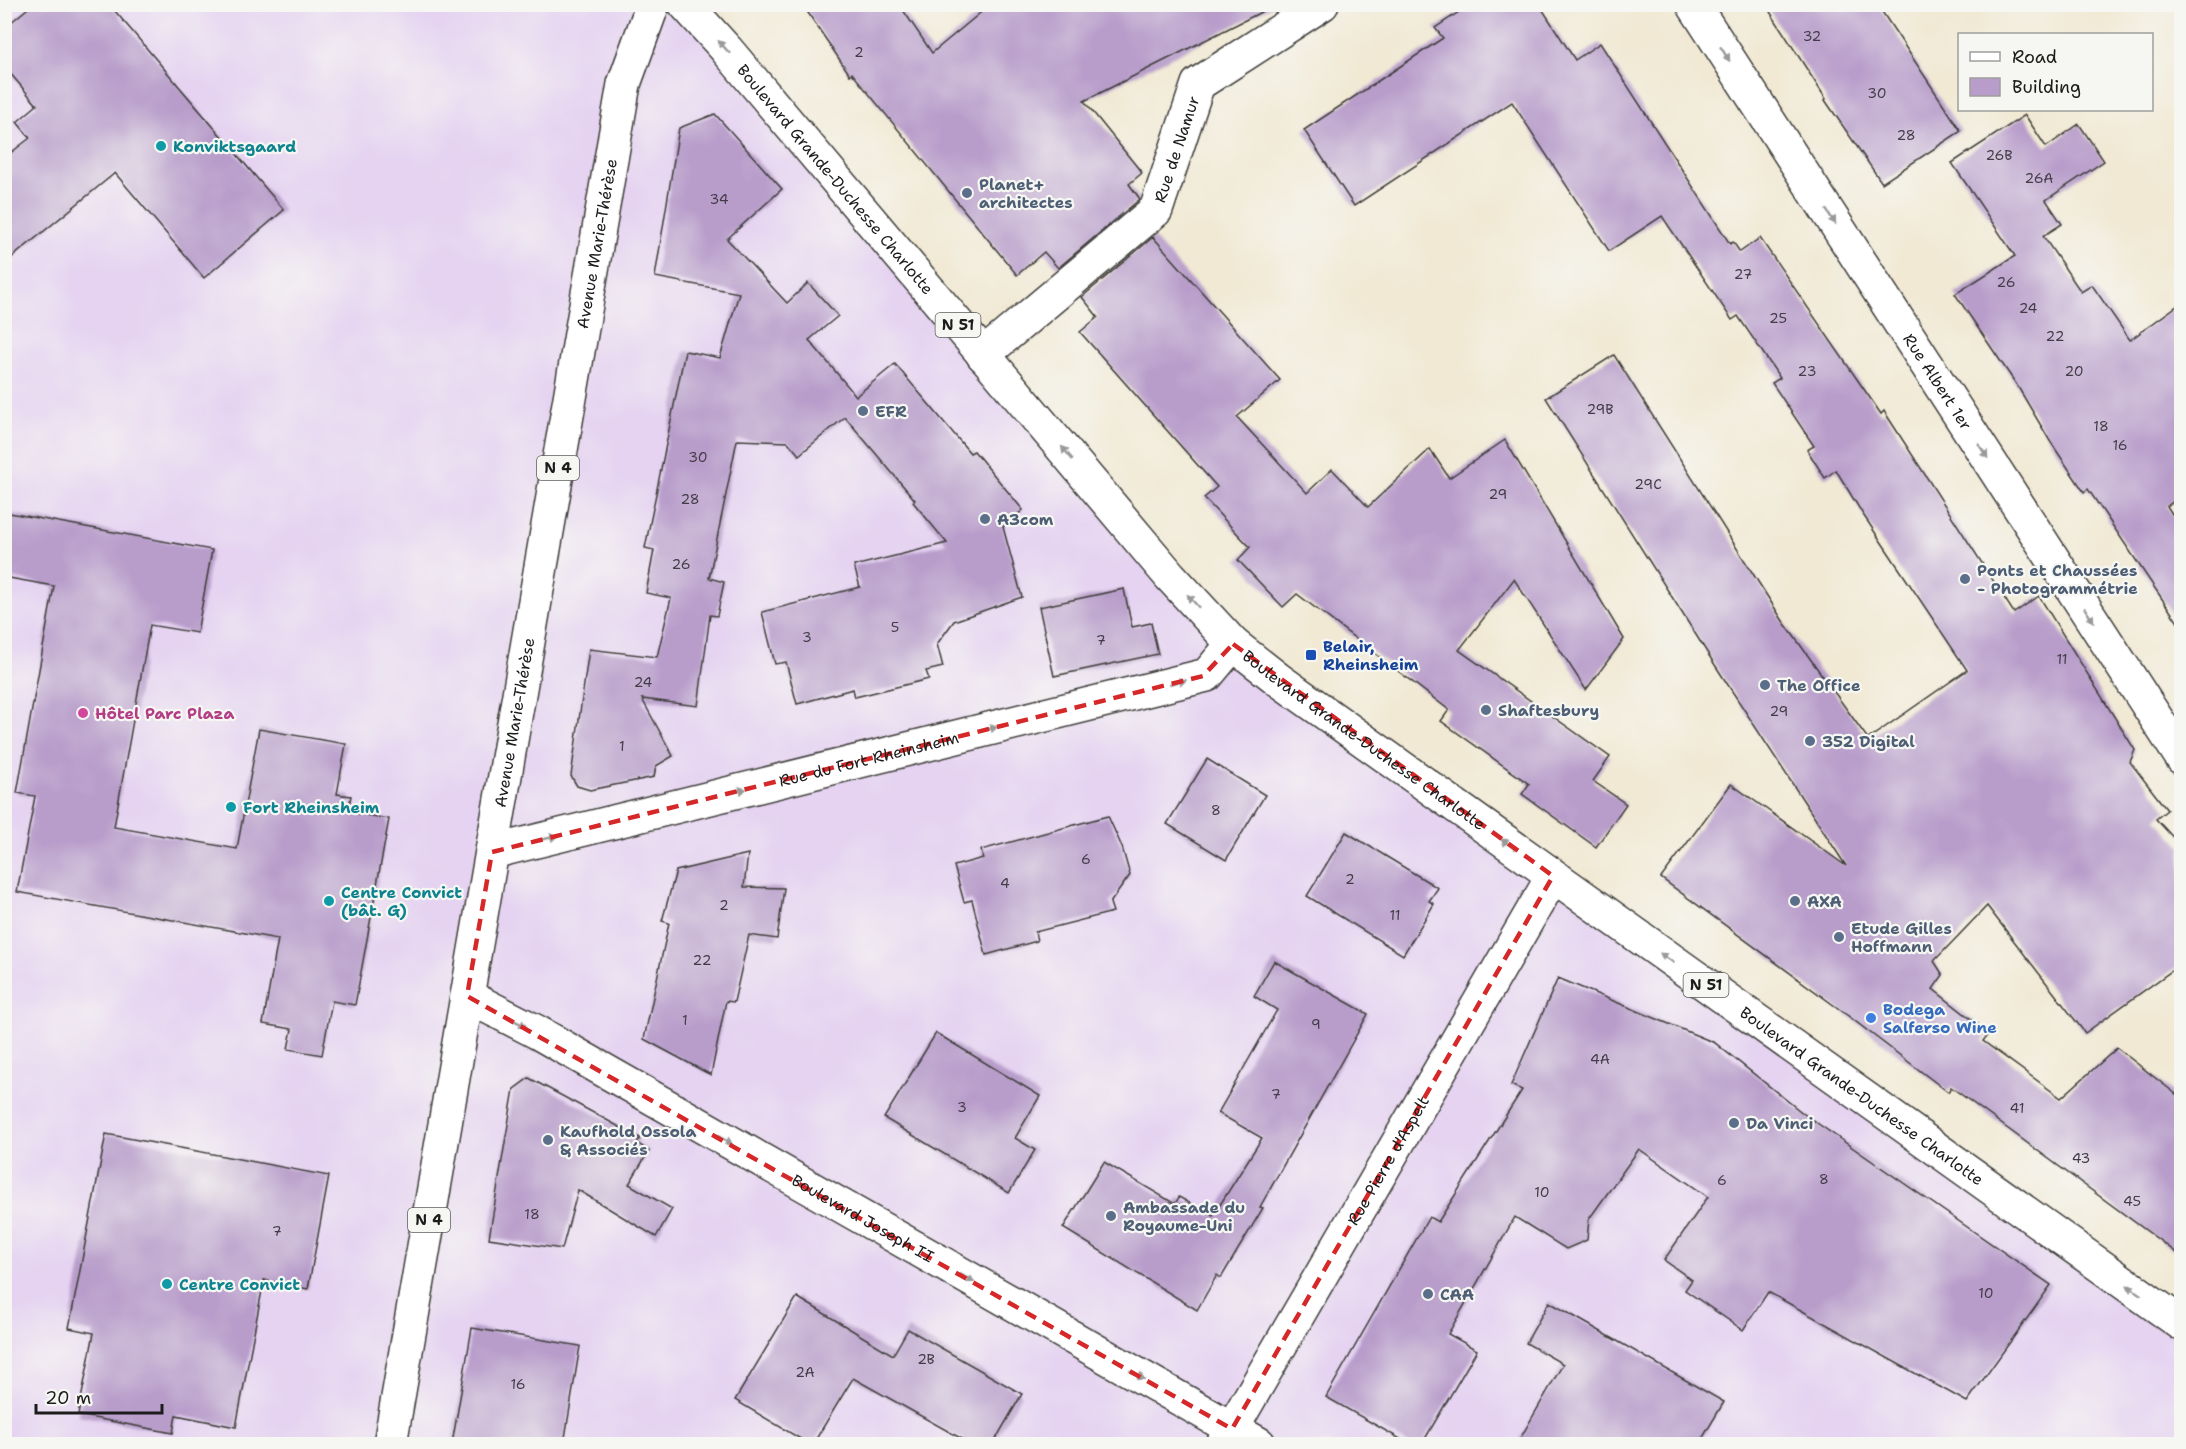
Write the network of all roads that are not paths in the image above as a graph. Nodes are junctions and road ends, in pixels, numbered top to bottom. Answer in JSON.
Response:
{"nodes":[{"id":1,"x":653,"y":4,"type":"edge"},
{"id":2,"x":686,"y":4,"type":"edge"},
{"id":3,"x":1322,"y":4,"type":"edge"},
{"id":4,"x":1693,"y":4,"type":"edge"},
{"id":5,"x":983,"y":355,"type":"junction"},
{"id":6,"x":1233,"y":644,"type":"junction"},
{"id":7,"x":2181,"y":758,"type":"edge"},
{"id":8,"x":492,"y":852,"type":"junction"},
{"id":9,"x":1552,"y":876,"type":"junction"},
{"id":10,"x":467,"y":996,"type":"junction"},
{"id":11,"x":2181,"y":1324,"type":"edge"},
{"id":12,"x":1238,"y":1439,"type":"edge"},
{"id":13,"x":390,"y":1444,"type":"edge"}],
"edges":[{"from":1,"to":8,"type":"main road","name":"Avenue Marie-Thérèse","number":"N 4"},
{"from":5,"to":2,"type":"main road","name":"Boulevard Grande-Duchesse Charlotte","number":"N 51","one_way":true},
{"from":3,"to":5,"type":"main road","name":"Rue de Namur"},
{"from":4,"to":7,"type":"main road","name":"Rue Albert 1er","one_way":true},
{"from":6,"to":5,"type":"main road","name":"Boulevard Grande-Duchesse Charlotte","number":"N 51","one_way":true},
{"from":8,"to":6,"type":"main road","name":"Rue du Fort Rheinsheim","one_way":true},
{"from":9,"to":6,"type":"main road","name":"Boulevard Grande-Duchesse Charlotte","number":"N 51","one_way":true},
{"from":8,"to":10,"type":"main road","name":"Avenue Marie-Thérèse","number":"N 4"},
{"from":11,"to":9,"type":"main road","name":"Boulevard Grande-Duchesse Charlotte","number":"N 51","one_way":true},
{"from":9,"to":12,"type":"main road","name":"Rue Pierre d'Aspelt"},
{"from":10,"to":12,"type":"main road","name":"Boulevard Joseph II","one_way":true},
{"from":10,"to":13,"type":"main road","name":"Avenue Marie-Thérèse","number":"N 4"}]}
